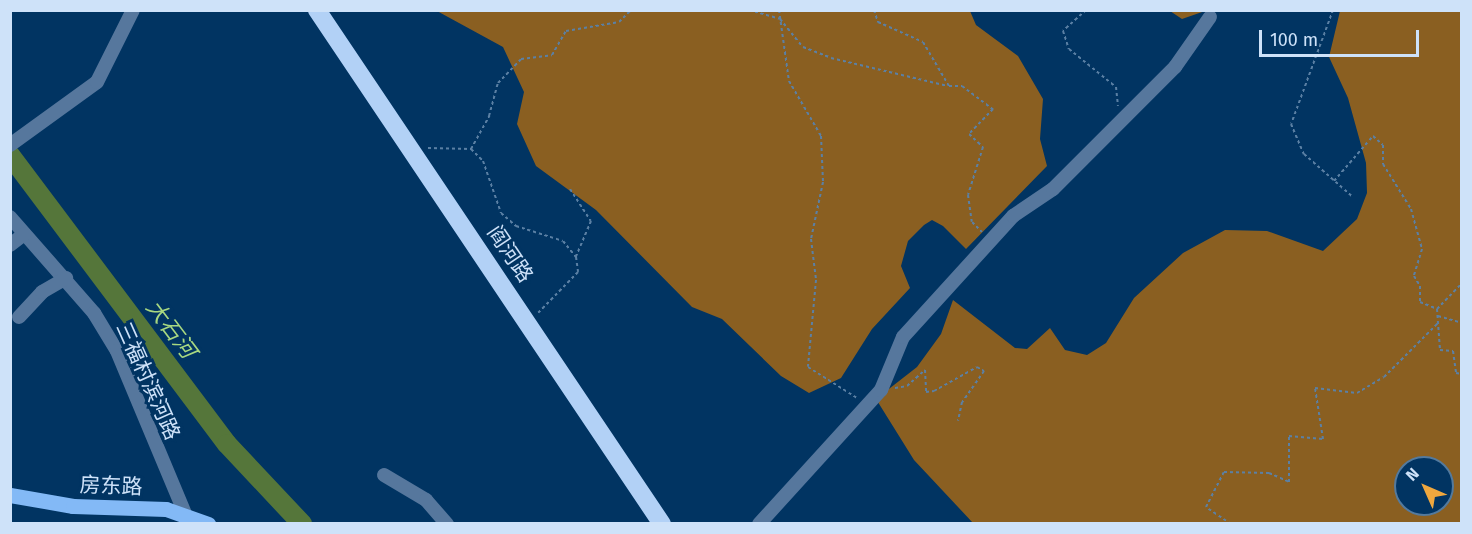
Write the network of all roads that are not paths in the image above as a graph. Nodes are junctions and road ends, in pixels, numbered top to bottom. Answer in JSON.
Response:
{"nodes":[{"id":1,"x":134,"y":10,"type":"edge"},
{"id":2,"x":317,"y":10,"type":"edge"},
{"id":3,"x":1210,"y":17,"type":"dead end"},
{"id":4,"x":10,"y":145,"type":"edge"},
{"id":5,"x":10,"y":217,"type":"edge"},
{"id":6,"x":24,"y":234,"type":"junction"},
{"id":7,"x":10,"y":245,"type":"edge"},
{"id":8,"x":66,"y":278,"type":"junction"},
{"id":9,"x":20,"y":317,"type":"dead end"},
{"id":10,"x":384,"y":475,"type":"dead end"},
{"id":11,"x":10,"y":495,"type":"edge"},
{"id":12,"x":186,"y":516,"type":"junction"},
{"id":13,"x":208,"y":524,"type":"edge"},
{"id":14,"x":447,"y":524,"type":"edge"},
{"id":15,"x":662,"y":524,"type":"edge"},
{"id":16,"x":759,"y":524,"type":"edge"}],
"edges":[{"from":1,"to":4,"type":"street"},
{"from":2,"to":15,"type":"highway","name":"阎河路"},
{"from":3,"to":16,"type":"street"},
{"from":5,"to":6,"type":"street","name":"三福村滨河路"},
{"from":6,"to":7,"type":"street"},
{"from":6,"to":8,"type":"street","name":"三福村滨河路"},
{"from":8,"to":9,"type":"street"},
{"from":8,"to":12,"type":"street","name":"三福村滨河路"},
{"from":10,"to":14,"type":"street"},
{"from":11,"to":12,"type":"main road","name":"房东路"},
{"from":12,"to":13,"type":"main road","name":"房东路"}]}
